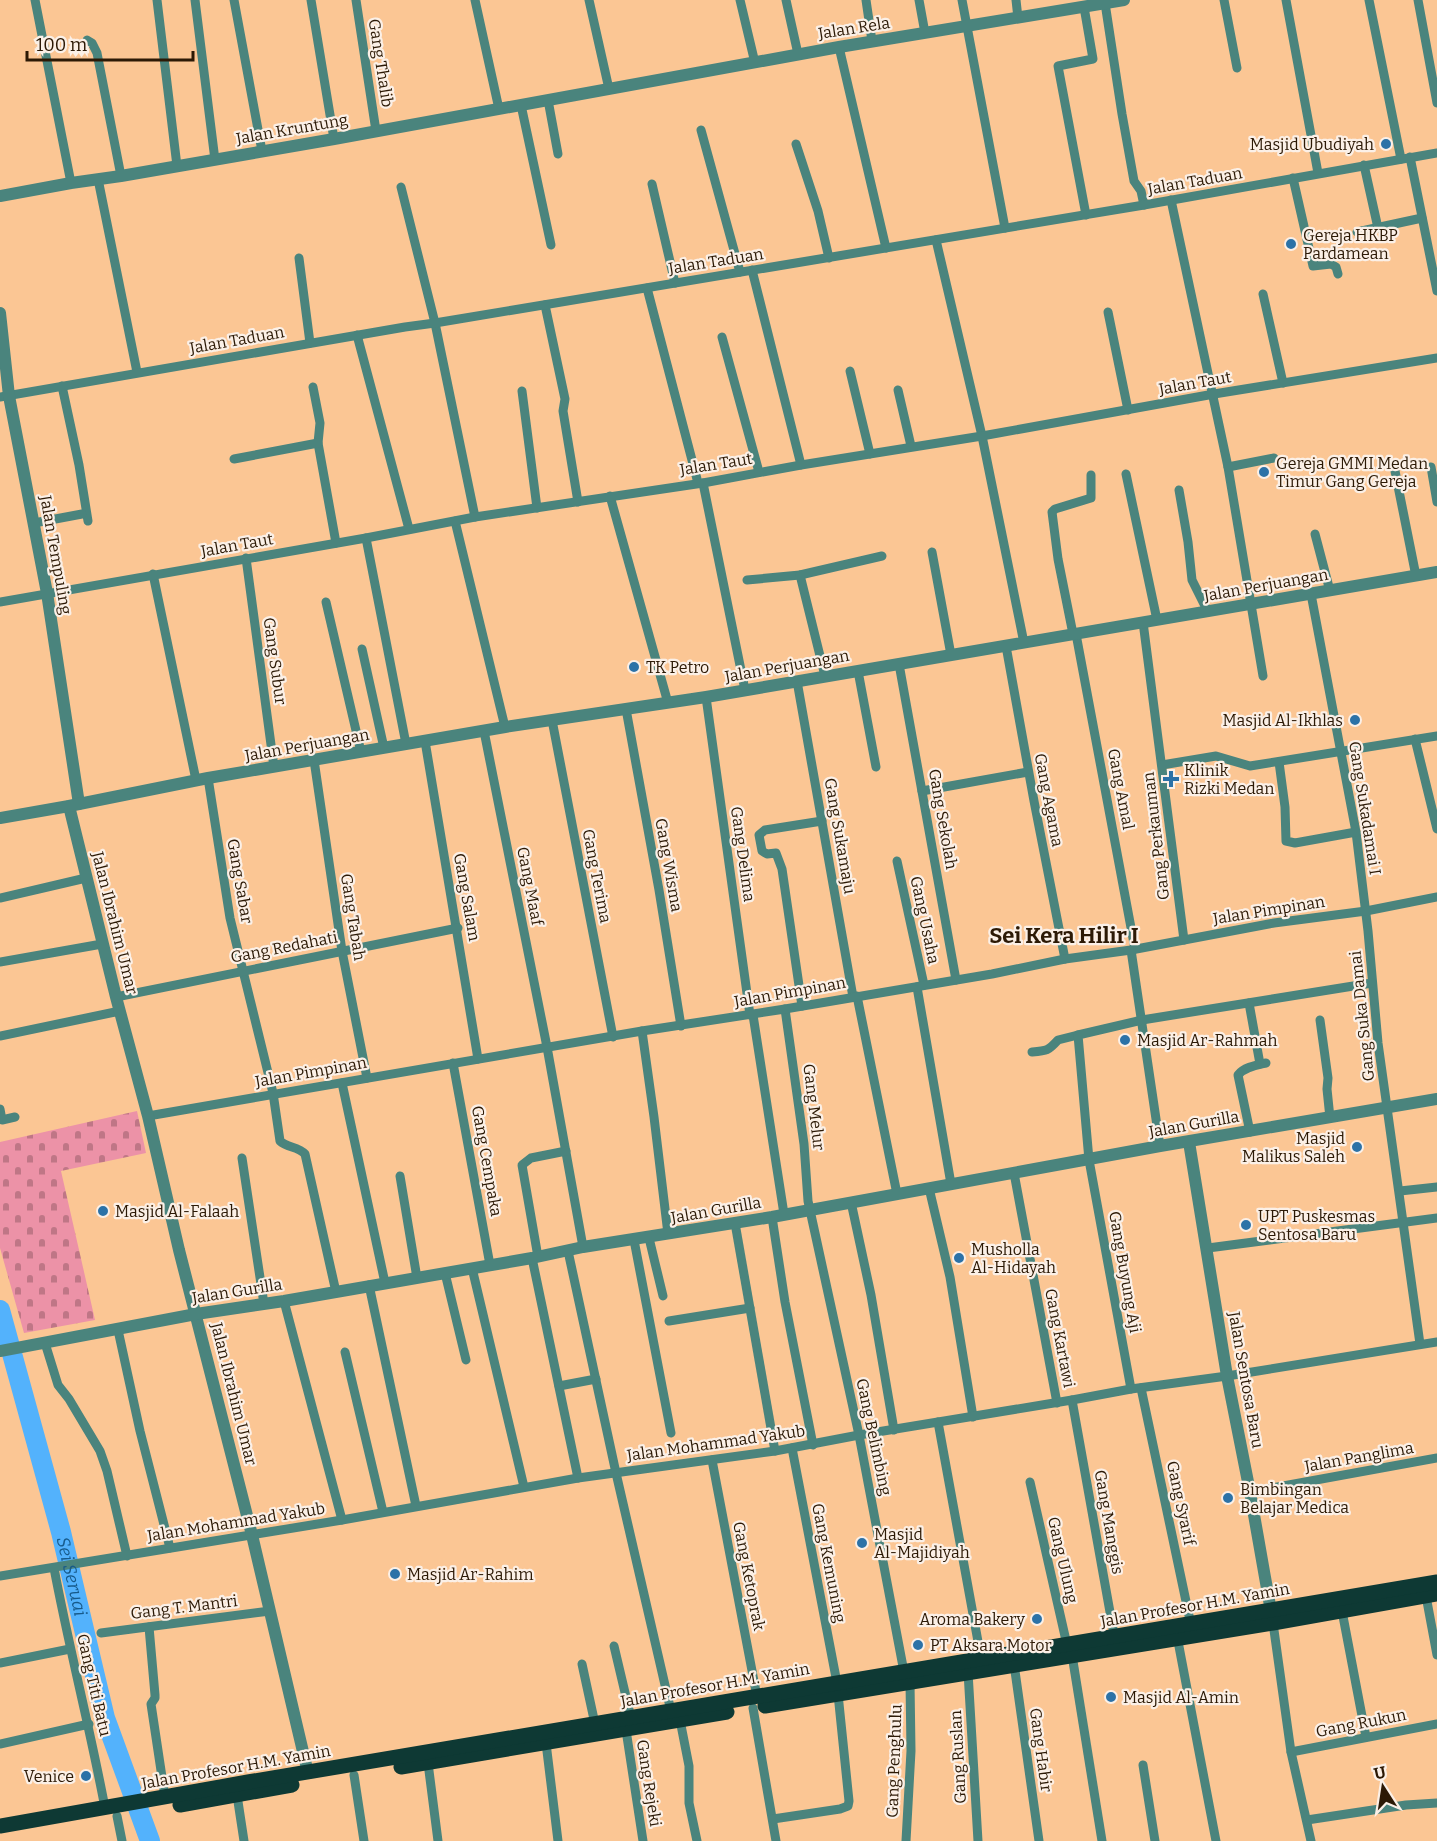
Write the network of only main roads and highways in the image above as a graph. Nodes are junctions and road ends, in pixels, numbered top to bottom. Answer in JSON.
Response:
{"nodes":[{"id":1,"x":1437,"y":1582,"type":"edge"},
{"id":2,"x":1424,"y":1593,"type":"edge"},
{"id":3,"x":1272,"y":1617,"type":"junction"},
{"id":4,"x":1070,"y":1650,"type":"junction"},
{"id":5,"x":907,"y":1677,"type":"junction"},
{"id":6,"x":628,"y":1724,"type":"junction"},
{"id":7,"x":460,"y":1753,"type":"junction"},
{"id":8,"x":309,"y":1777,"type":"junction"},
{"id":9,"x":156,"y":1802,"type":"junction"},
{"id":10,"x":119,"y":1810,"type":"junction"},
{"id":11,"x":0,"y":1826,"type":"edge"},
{"id":12,"x":0,"y":1837,"type":"edge"}],
"edges":[{"from":1,"to":2,"type":"main road","name":"Jalan Profesor H.M. Yamin"},
{"from":2,"to":3,"type":"main road","name":"Jalan Profesor H.M. Yamin"},
{"from":2,"to":3,"type":"main road","name":"Jalan Profesor H.M. Yamin"},
{"from":3,"to":4,"type":"main road","name":"Jalan Profesor H.M. Yamin"},
{"from":4,"to":5,"type":"main road","name":"Jalan Profesor H.M. Yamin"},
{"from":4,"to":5,"type":"main road","name":"Jalan Profesor H.M. Yamin"},
{"from":5,"to":6,"type":"main road","name":"Jalan Profesor H.M. Yamin"},
{"from":6,"to":7,"type":"main road","name":"Jalan Profesor H.M. Yamin"},
{"from":6,"to":7,"type":"main road","name":"Jalan Profesor H.M. Yamin"},
{"from":7,"to":8,"type":"main road","name":"Jalan Profesor H.M. Yamin"},
{"from":7,"to":8,"type":"main road","name":"Jalan Profesor H.M. Yamin"},
{"from":8,"to":9,"type":"main road","name":"Jalan Profesor H.M. Yamin"},
{"from":8,"to":9,"type":"main road","name":"Jalan Profesor H.M. Yamin"},
{"from":9,"to":10,"type":"main road","name":"Jalan Profesor H.M. Yamin"},
{"from":10,"to":11,"type":"main road","name":"Jalan Profesor H.M. Yamin"},
{"from":10,"to":12,"type":"main road","name":"Jalan Profesor H.M. Yamin"}]}
